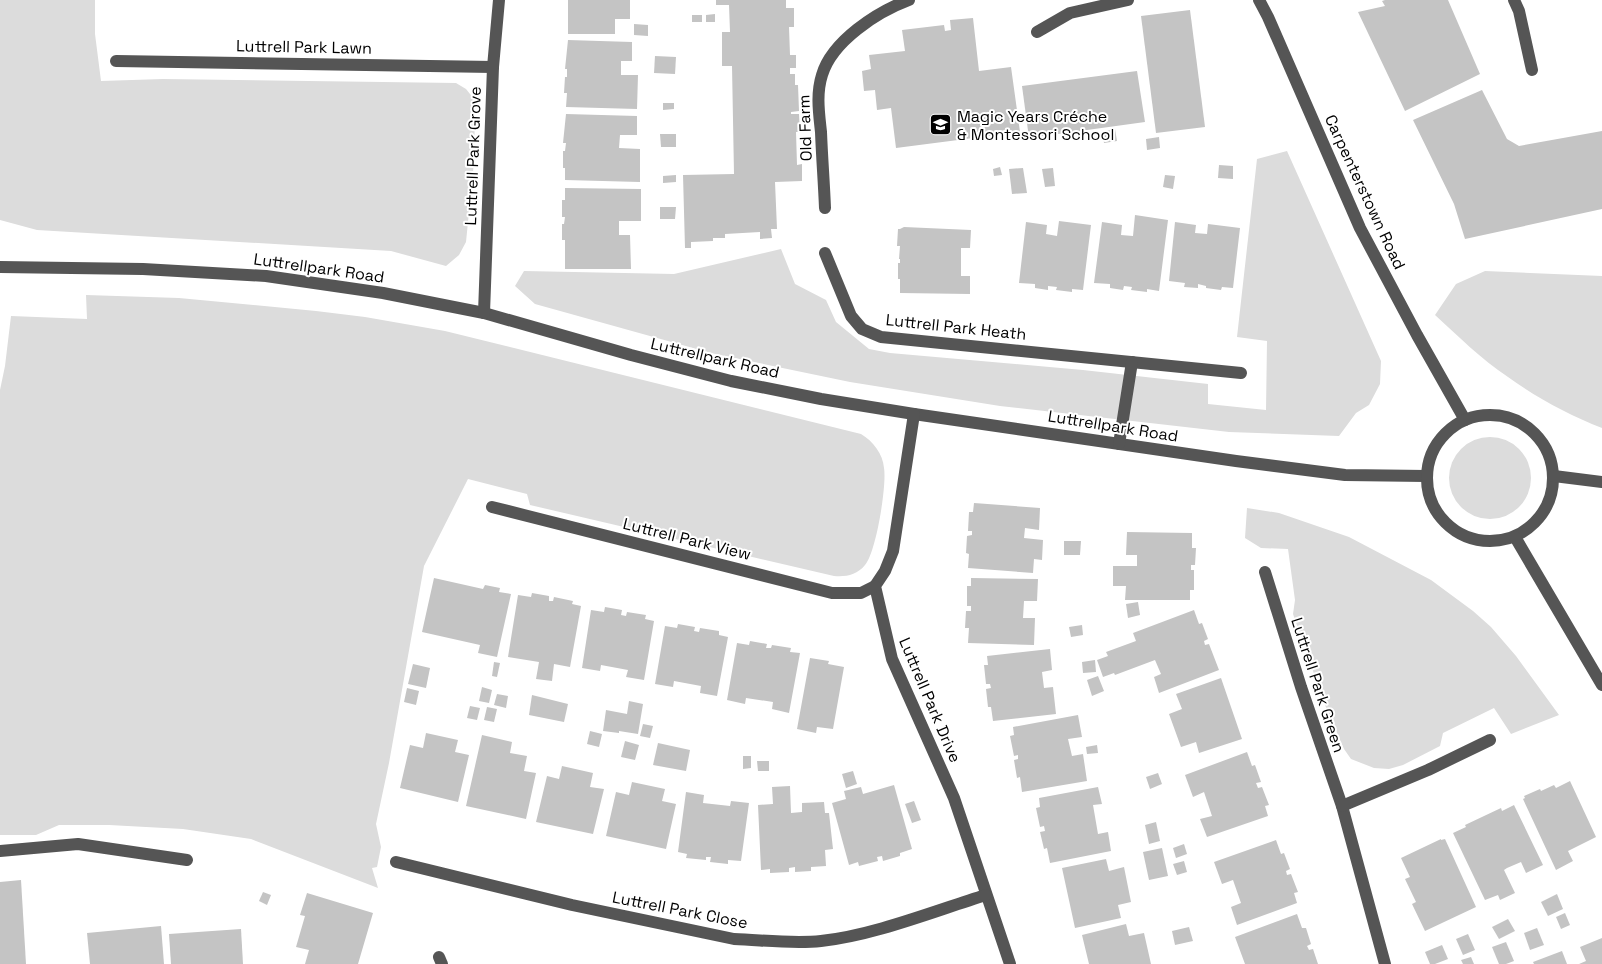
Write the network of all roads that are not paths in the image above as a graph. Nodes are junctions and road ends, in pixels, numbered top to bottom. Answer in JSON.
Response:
{"nodes":[{"id":1,"x":499,"y":0,"type":"edge"},
{"id":2,"x":909,"y":0,"type":"edge"},
{"id":3,"x":1128,"y":0,"type":"edge"},
{"id":4,"x":1259,"y":0,"type":"edge"},
{"id":5,"x":1514,"y":0,"type":"edge"},
{"id":6,"x":1037,"y":32,"type":"dead end"},
{"id":7,"x":116,"y":61,"type":"dead end"},
{"id":8,"x":493,"y":66,"type":"junction"},
{"id":9,"x":1532,"y":70,"type":"dead end"},
{"id":10,"x":825,"y":208,"type":"dead end"},
{"id":11,"x":825,"y":253,"type":"dead end"},
{"id":12,"x":0,"y":267,"type":"edge"},
{"id":13,"x":484,"y":313,"type":"junction"},
{"id":14,"x":1132,"y":362,"type":"junction"},
{"id":15,"x":1241,"y":373,"type":"dead end"},
{"id":16,"x":914,"y":414,"type":"junction"},
{"id":17,"x":1466,"y":420,"type":"junction"},
{"id":18,"x":1119,"y":444,"type":"junction"},
{"id":19,"x":1426,"y":476,"type":"junction"},
{"id":20,"x":1554,"y":476,"type":"junction"},
{"id":21,"x":1602,"y":482,"type":"edge"},
{"id":22,"x":492,"y":507,"type":"dead end"},
{"id":23,"x":1515,"y":537,"type":"junction"},
{"id":24,"x":1265,"y":572,"type":"dead end"},
{"id":25,"x":875,"y":586,"type":"junction"},
{"id":26,"x":1602,"y":685,"type":"edge"},
{"id":27,"x":1490,"y":740,"type":"dead end"},
{"id":28,"x":1342,"y":806,"type":"junction"},
{"id":29,"x":0,"y":851,"type":"edge"},
{"id":30,"x":187,"y":860,"type":"dead end"},
{"id":31,"x":396,"y":862,"type":"dead end"},
{"id":32,"x":986,"y":895,"type":"junction"},
{"id":33,"x":1010,"y":964,"type":"edge"},
{"id":34,"x":1385,"y":964,"type":"edge"}],
"edges":[{"from":1,"to":8,"type":"street","name":"Luttrell Park Grove"},
{"from":2,"to":10,"type":"street","name":"Old Farm"},
{"from":3,"to":6,"type":"street"},
{"from":4,"to":17,"type":"street","name":"Carpenterstown Road"},
{"from":5,"to":9,"type":"street"},
{"from":7,"to":8,"type":"street","name":"Luttrell Park Lawn"},
{"from":8,"to":13,"type":"street","name":"Luttrell Park Grove"},
{"from":11,"to":14,"type":"street","name":"Luttrell Park Heath"},
{"from":12,"to":13,"type":"street","name":"Luttrellpark Road"},
{"from":13,"to":16,"type":"street","name":"Luttrellpark Road"},
{"from":14,"to":15,"type":"street","name":"Luttrell Park Heath"},
{"from":14,"to":18,"type":"street"},
{"from":16,"to":18,"type":"street","name":"Luttrellpark Road"},
{"from":16,"to":25,"type":"street"},
{"from":17,"to":19,"type":"street"},
{"from":17,"to":20,"type":"street"},
{"from":18,"to":19,"type":"street","name":"Luttrellpark Road"},
{"from":19,"to":23,"type":"street"},
{"from":20,"to":21,"type":"street"},
{"from":20,"to":23,"type":"street"},
{"from":22,"to":25,"type":"street","name":"Luttrell Park View"},
{"from":23,"to":26,"type":"street"},
{"from":24,"to":28,"type":"street","name":"Luttrell Park Green"},
{"from":25,"to":32,"type":"street","name":"Luttrell Park Drive"},
{"from":27,"to":28,"type":"street"},
{"from":28,"to":34,"type":"street","name":"Luttrell Park Green"},
{"from":29,"to":30,"type":"street"},
{"from":31,"to":32,"type":"street","name":"Luttrell Park Close"},
{"from":32,"to":33,"type":"street","name":"Luttrell Park Drive"}]}
